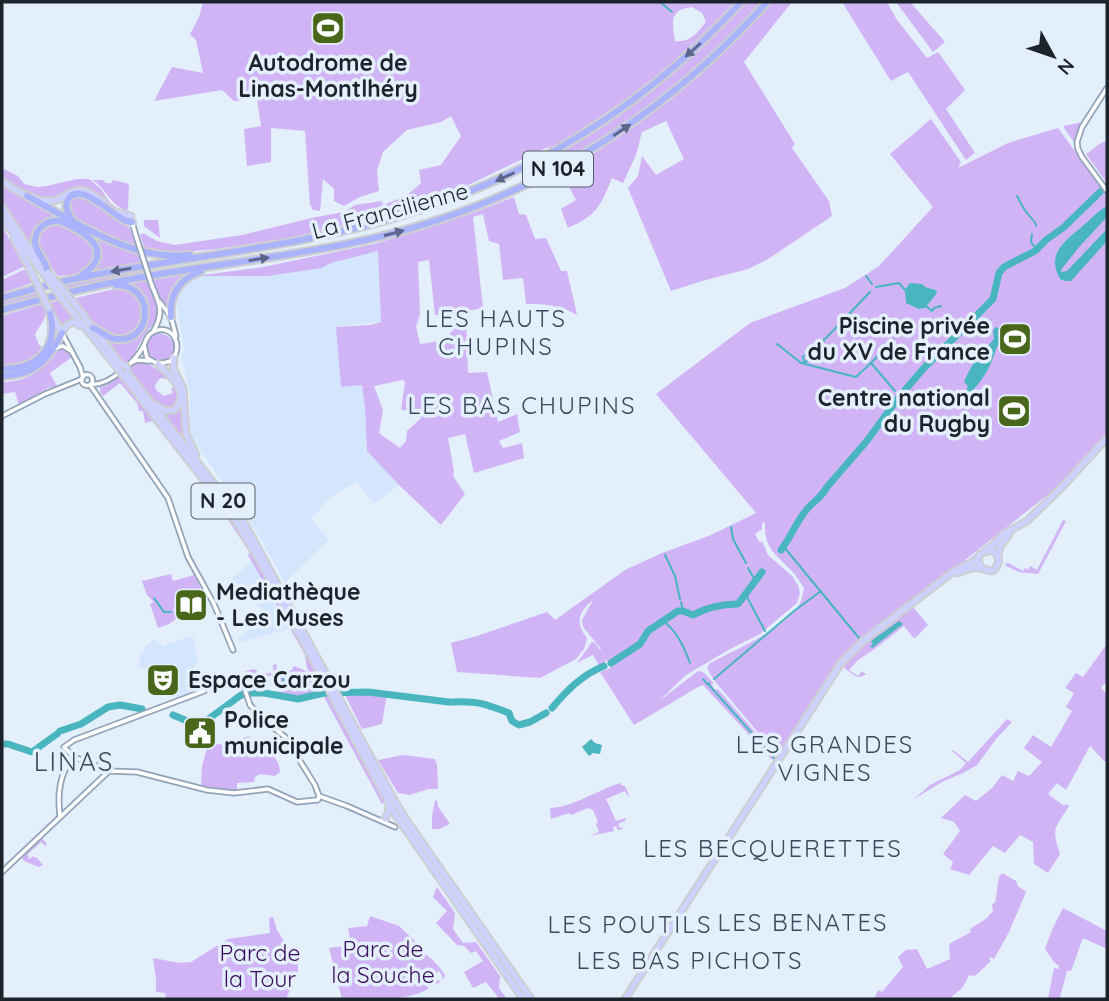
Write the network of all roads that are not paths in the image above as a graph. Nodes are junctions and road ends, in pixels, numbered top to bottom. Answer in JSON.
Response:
{"nodes":[{"id":1,"x":741,"y":2,"type":"edge"},
{"id":2,"x":767,"y":2,"type":"edge"},
{"id":3,"x":1107,"y":88,"type":"edge"},
{"id":4,"x":2,"y":181,"type":"edge"},
{"id":5,"x":1107,"y":191,"type":"edge"},
{"id":6,"x":27,"y":196,"type":"junction"},
{"id":7,"x":2,"y":206,"type":"edge"},
{"id":8,"x":2,"y":218,"type":"edge"},
{"id":9,"x":131,"y":219,"type":"junction"},
{"id":10,"x":72,"y":220,"type":"junction"},
{"id":11,"x":8,"y":227,"type":"junction"},
{"id":12,"x":212,"y":255,"type":"junction"},
{"id":13,"x":214,"y":266,"type":"junction"},
{"id":14,"x":46,"y":272,"type":"junction"},
{"id":15,"x":77,"y":278,"type":"junction"},
{"id":16,"x":100,"y":286,"type":"junction"},
{"id":17,"x":2,"y":298,"type":"edge"},
{"id":18,"x":158,"y":300,"type":"junction"},
{"id":19,"x":49,"y":309,"type":"junction"},
{"id":20,"x":2,"y":310,"type":"edge"},
{"id":21,"x":171,"y":317,"type":"junction"},
{"id":22,"x":93,"y":330,"type":"junction"},
{"id":23,"x":153,"y":332,"type":"junction"},
{"id":24,"x":62,"y":333,"type":"junction"},
{"id":25,"x":177,"y":342,"type":"junction"},
{"id":26,"x":144,"y":345,"type":"junction"},
{"id":27,"x":54,"y":349,"type":"junction"},
{"id":28,"x":72,"y":353,"type":"junction"},
{"id":29,"x":174,"y":358,"type":"junction"},
{"id":30,"x":150,"y":361,"type":"junction"},
{"id":31,"x":158,"y":364,"type":"junction"},
{"id":32,"x":124,"y":368,"type":"junction"},
{"id":33,"x":2,"y":369,"type":"edge"},
{"id":34,"x":2,"y":376,"type":"edge"},
{"id":35,"x":83,"y":377,"type":"junction"},
{"id":36,"x":89,"y":384,"type":"junction"},
{"id":37,"x":101,"y":384,"type":"junction"},
{"id":38,"x":71,"y":385,"type":"junction"},
{"id":39,"x":96,"y":394,"type":"junction"},
{"id":40,"x":2,"y":416,"type":"edge"},
{"id":41,"x":1107,"y":438,"type":"edge"},
{"id":42,"x":197,"y":461,"type":"junction"},
{"id":43,"x":1062,"y":487,"type":"junction"},
{"id":44,"x":986,"y":550,"type":"junction"},
{"id":45,"x":998,"y":556,"type":"junction"},
{"id":46,"x":978,"y":560,"type":"junction"},
{"id":47,"x":981,"y":568,"type":"junction"},
{"id":48,"x":950,"y":575,"type":"junction"},
{"id":49,"x":233,"y":650,"type":"dead end"},
{"id":50,"x":242,"y":681,"type":"dead end"},
{"id":51,"x":331,"y":689,"type":"junction"},
{"id":52,"x":204,"y":691,"type":"dead end"},
{"id":53,"x":336,"y":698,"type":"junction"},
{"id":54,"x":72,"y":755,"type":"junction"},
{"id":55,"x":109,"y":771,"type":"junction"},
{"id":56,"x":318,"y":798,"type":"junction"},
{"id":57,"x":388,"y":803,"type":"junction"},
{"id":58,"x":402,"y":812,"type":"junction"},
{"id":59,"x":60,"y":816,"type":"junction"},
{"id":60,"x":390,"y":819,"type":"junction"},
{"id":61,"x":396,"y":827,"type":"joint"},
{"id":62,"x":410,"y":836,"type":"junction"},
{"id":63,"x":424,"y":845,"type":"junction"},
{"id":64,"x":2,"y":872,"type":"edge"},
{"id":65,"x":495,"y":954,"type":"junction"},
{"id":66,"x":523,"y":999,"type":"edge"},
{"id":67,"x":531,"y":999,"type":"edge"},
{"id":68,"x":625,"y":999,"type":"edge"}],
"edges":[{"from":1,"to":12,"type":"highway","name":"La Francilienne","number":"N 104","one_way":true},
{"from":13,"to":2,"type":"highway","name":"La Francilienne","number":"N 104","one_way":true},
{"from":3,"to":5,"type":"street"},
{"from":4,"to":6,"type":"main road"},
{"from":6,"to":9,"type":"main road"},
{"from":6,"to":10,"type":"highway"},
{"from":7,"to":14,"type":"main road"},
{"from":8,"to":11,"type":"main road"},
{"from":9,"to":10,"type":"highway"},
{"from":9,"to":18,"type":"street","bridge":true},
{"from":10,"to":12,"type":"highway"},
{"from":11,"to":14,"type":"main road"},
{"from":11,"to":19,"type":"main road","bridge":true},
{"from":12,"to":15,"type":"highway","name":"La Francilienne","number":"N 104","one_way":true},
{"from":13,"to":16,"type":"highway","name":"La Francilienne","number":"N 104"},
{"from":13,"to":21,"type":"highway"},
{"from":14,"to":15,"type":"highway"},
{"from":14,"to":22,"type":"main road","bridge":true},
{"from":15,"to":17,"type":"highway","name":"La Francilienne","number":"N 104"},
{"from":16,"to":20,"type":"highway","name":"La Francilienne","number":"N 104"},
{"from":16,"to":22,"type":"highway"},
{"from":18,"to":21,"type":"street"},
{"from":18,"to":23,"type":"street"},
{"from":19,"to":24,"type":"main road"},
{"from":19,"to":33,"type":"highway"},
{"from":21,"to":25,"type":"street"},
{"from":22,"to":24,"type":"main road"},
{"from":22,"to":32,"type":"main road"},
{"from":23,"to":25,"type":"street"},
{"from":23,"to":26,"type":"street"},
{"from":24,"to":27,"type":"highway"},
{"from":24,"to":28,"type":"street"},
{"from":25,"to":29,"type":"street"},
{"from":26,"to":30,"type":"street"},
{"from":26,"to":32,"type":"street"},
{"from":27,"to":28,"type":"street"},
{"from":27,"to":34,"type":"highway"},
{"from":28,"to":35,"type":"street"},
{"from":29,"to":31,"type":"street"},
{"from":29,"to":42,"type":"main road"},
{"from":30,"to":31,"type":"street"},
{"from":30,"to":32,"type":"street"},
{"from":31,"to":32,"type":"main road"},
{"from":32,"to":37,"type":"street"},
{"from":32,"to":42,"type":"main road","number":"N 20"},
{"from":32,"to":51,"type":"main road","number":"N 20"},
{"from":35,"to":36,"type":"street"},
{"from":35,"to":36,"type":"street"},
{"from":35,"to":38,"type":"street"},
{"from":36,"to":37,"type":"street"},
{"from":36,"to":38,"type":"street"},
{"from":36,"to":39,"type":"street"},
{"from":37,"to":39,"type":"street"},
{"from":38,"to":40,"type":"street"},
{"from":39,"to":49,"type":"street"},
{"from":41,"to":43,"type":"main road"},
{"from":42,"to":51,"type":"main road","number":"N 20"},
{"from":43,"to":44,"type":"main road"},
{"from":43,"to":45,"type":"main road"},
{"from":44,"to":45,"type":"main road"},
{"from":44,"to":46,"type":"main road"},
{"from":45,"to":47,"type":"main road"},
{"from":46,"to":47,"type":"main road"},
{"from":46,"to":48,"type":"main road"},
{"from":47,"to":48,"type":"main road"},
{"from":48,"to":68,"type":"main road"},
{"from":50,"to":56,"type":"street"},
{"from":51,"to":53,"type":"main road","number":"N 20"},
{"from":52,"to":54,"type":"street"},
{"from":53,"to":57,"type":"main road","number":"N 20"},
{"from":53,"to":58,"type":"main road","number":"N 20"},
{"from":54,"to":55,"type":"street"},
{"from":54,"to":59,"type":"street"},
{"from":55,"to":56,"type":"street"},
{"from":55,"to":59,"type":"street"},
{"from":56,"to":60,"type":"street"},
{"from":57,"to":60,"type":"main road","number":"N 20"},
{"from":57,"to":60,"type":"main road"},
{"from":58,"to":60,"type":"street"},
{"from":58,"to":63,"type":"main road","number":"N 20"},
{"from":59,"to":64,"type":"street"},
{"from":60,"to":61,"type":"street"},
{"from":60,"to":62,"type":"main road","number":"N 20"},
{"from":60,"to":63,"type":"main road"},
{"from":61,"to":62,"type":"main road"},
{"from":62,"to":65,"type":"main road","number":"N 20"},
{"from":63,"to":65,"type":"main road","number":"N 20"},
{"from":65,"to":66,"type":"main road","number":"N 20"},
{"from":65,"to":67,"type":"main road","number":"N 20"}]}
